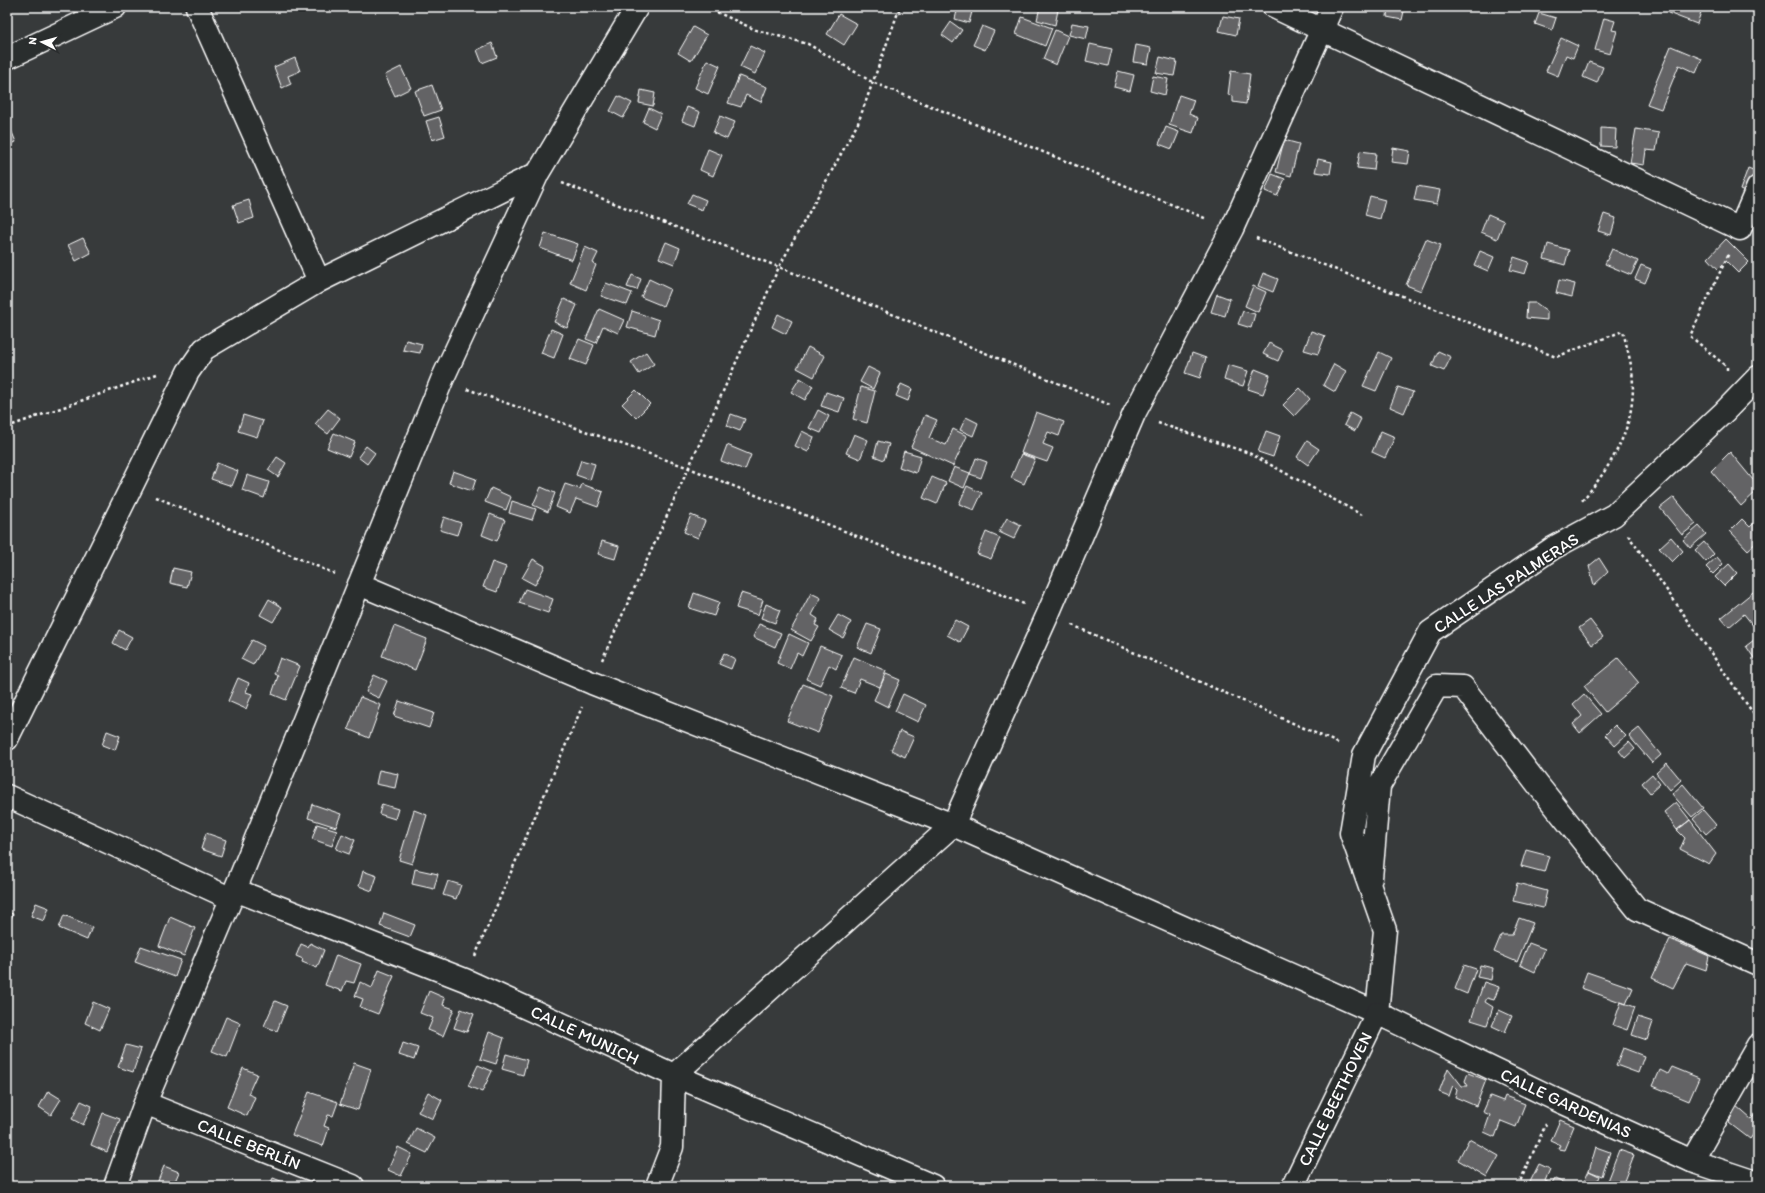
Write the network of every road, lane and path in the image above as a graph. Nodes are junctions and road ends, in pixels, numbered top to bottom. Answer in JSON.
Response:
{"nodes":[{"id":1,"x":115,"y":7,"type":"edge"},
{"id":2,"x":197,"y":7,"type":"edge"},
{"id":3,"x":637,"y":7,"type":"edge"},
{"id":4,"x":706,"y":7,"type":"edge"},
{"id":5,"x":900,"y":7,"type":"edge"},
{"id":6,"x":1274,"y":7,"type":"edge"},
{"id":7,"x":1332,"y":7,"type":"edge"},
{"id":8,"x":1321,"y":30,"type":"junction"},
{"id":9,"x":7,"y":58,"type":"edge"},
{"id":10,"x":872,"y":82,"type":"junction"},
{"id":11,"x":538,"y":173,"type":"junction"},
{"id":12,"x":1758,"y":187,"type":"edge"},
{"id":13,"x":1232,"y":229,"type":"junction"},
{"id":14,"x":1740,"y":229,"type":"junction"},
{"id":15,"x":779,"y":267,"type":"junction"},
{"id":16,"x":319,"y":281,"type":"junction"},
{"id":17,"x":198,"y":359,"type":"junction"},
{"id":18,"x":1758,"y":377,"type":"edge"},
{"id":19,"x":442,"y":380,"type":"junction"},
{"id":20,"x":1724,"y":412,"type":"junction"},
{"id":21,"x":1134,"y":414,"type":"junction"},
{"id":22,"x":7,"y":428,"type":"edge"},
{"id":23,"x":689,"y":468,"type":"junction"},
{"id":24,"x":132,"y":487,"type":"junction"},
{"id":25,"x":1580,"y":503,"type":"dead end"},
{"id":26,"x":1362,"y":515,"type":"dead end"},
{"id":27,"x":1614,"y":515,"type":"junction"},
{"id":28,"x":359,"y":584,"type":"junction"},
{"id":29,"x":1048,"y":614,"type":"junction"},
{"id":30,"x":592,"y":683,"type":"junction"},
{"id":31,"x":1758,"y":720,"type":"edge"},
{"id":32,"x":7,"y":739,"type":"edge"},
{"id":33,"x":1364,"y":755,"type":"junction"},
{"id":34,"x":7,"y":796,"type":"edge"},
{"id":35,"x":954,"y":825,"type":"junction"},
{"id":36,"x":1370,"y":887,"type":"junction"},
{"id":37,"x":234,"y":895,"type":"junction"},
{"id":38,"x":1758,"y":964,"type":"edge"},
{"id":39,"x":465,"y":980,"type":"junction"},
{"id":40,"x":1377,"y":1013,"type":"junction"},
{"id":41,"x":1758,"y":1045,"type":"edge"},
{"id":42,"x":674,"y":1076,"type":"junction"},
{"id":43,"x":1557,"y":1100,"type":"junction"},
{"id":44,"x":145,"y":1103,"type":"junction"},
{"id":45,"x":1692,"y":1160,"type":"junction"},
{"id":46,"x":1758,"y":1184,"type":"edge"},
{"id":47,"x":115,"y":1186,"type":"edge"},
{"id":48,"x":353,"y":1186,"type":"edge"},
{"id":49,"x":657,"y":1186,"type":"edge"},
{"id":50,"x":933,"y":1186,"type":"edge"},
{"id":51,"x":1293,"y":1186,"type":"edge"},
{"id":52,"x":1518,"y":1186,"type":"edge"}],
"edges":[{"from":1,"to":9,"type":"street"},
{"from":2,"to":16,"type":"street"},
{"from":3,"to":11,"type":"street"},
{"from":4,"to":10,"type":"path"},
{"from":5,"to":10,"type":"path"},
{"from":6,"to":8,"type":"street"},
{"from":7,"to":8,"type":"street"},
{"from":8,"to":13,"type":"street"},
{"from":8,"to":14,"type":"street"},
{"from":10,"to":13,"type":"path"},
{"from":10,"to":15,"type":"path"},
{"from":11,"to":15,"type":"path"},
{"from":11,"to":16,"type":"street"},
{"from":11,"to":19,"type":"street"},
{"from":12,"to":14,"type":"street"},
{"from":13,"to":21,"type":"street"},
{"from":13,"to":25,"type":"path"},
{"from":14,"to":20,"type":"path"},
{"from":15,"to":21,"type":"path"},
{"from":15,"to":23,"type":"path"},
{"from":16,"to":17,"type":"street"},
{"from":17,"to":22,"type":"path"},
{"from":17,"to":24,"type":"street"},
{"from":18,"to":20,"type":"street","name":"CALLE LAS PALMERAS"},
{"from":19,"to":23,"type":"path"},
{"from":19,"to":28,"type":"street"},
{"from":20,"to":27,"type":"street","name":"CALLE LAS PALMERAS"},
{"from":21,"to":26,"type":"path"},
{"from":21,"to":29,"type":"street"},
{"from":23,"to":29,"type":"path"},
{"from":23,"to":30,"type":"path"},
{"from":24,"to":28,"type":"path"},
{"from":24,"to":32,"type":"street"},
{"from":27,"to":31,"type":"path"},
{"from":27,"to":33,"type":"street","name":"CALLE LAS PALMERAS"},
{"from":28,"to":30,"type":"street","name":"CALLE GARDENIAS"},
{"from":28,"to":37,"type":"street"},
{"from":29,"to":33,"type":"path"},
{"from":29,"to":35,"type":"street"},
{"from":30,"to":35,"type":"street","name":"CALLE GARDENIAS"},
{"from":30,"to":39,"type":"path"},
{"from":33,"to":36,"type":"street","name":"CALLE LAS PALMERAS"},
{"from":34,"to":37,"type":"street","name":"CALLE MUNICH"},
{"from":35,"to":40,"type":"street","name":"CALLE GARDENIAS"},
{"from":35,"to":42,"type":"street"},
{"from":36,"to":38,"type":"street"},
{"from":36,"to":40,"type":"street","name":"CALLE LAS PALMERAS"},
{"from":37,"to":39,"type":"street","name":"CALLE MUNICH"},
{"from":37,"to":44,"type":"street"},
{"from":39,"to":42,"type":"street","name":"CALLE MUNICH"},
{"from":40,"to":43,"type":"street","name":"CALLE GARDENIAS"},
{"from":40,"to":51,"type":"street","name":"CALLE BEETHOVEN"},
{"from":41,"to":45,"type":"street"},
{"from":42,"to":49,"type":"street"},
{"from":42,"to":50,"type":"street","name":"CALLE MUNICH"},
{"from":43,"to":45,"type":"street","name":"CALLE GARDENIAS"},
{"from":43,"to":52,"type":"path"},
{"from":44,"to":47,"type":"street"},
{"from":44,"to":48,"type":"street","name":"CALLE BERLÍN"},
{"from":45,"to":46,"type":"street","name":"CALLE GARDENIAS"}]}
